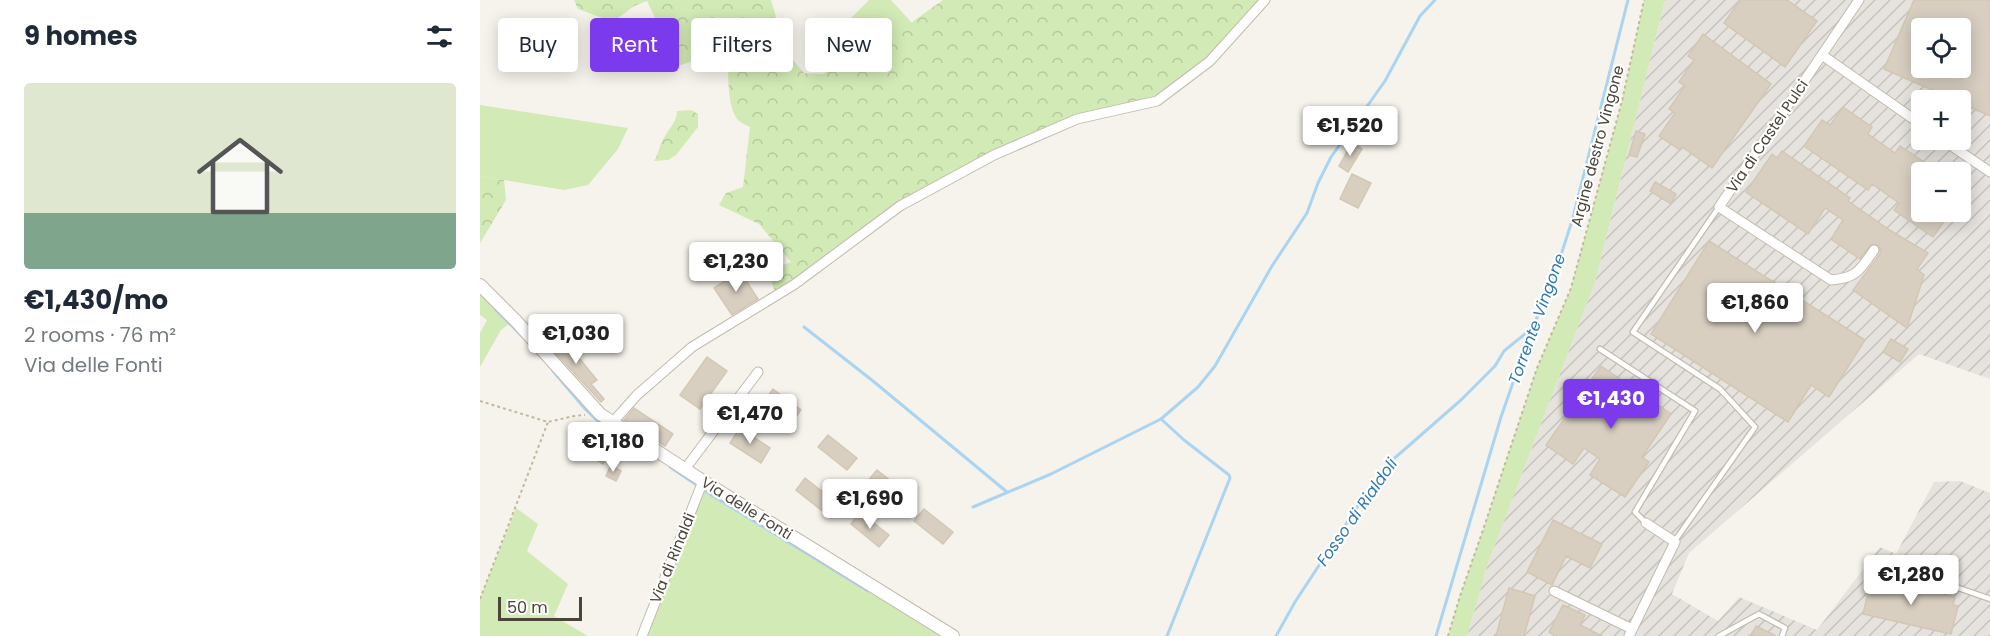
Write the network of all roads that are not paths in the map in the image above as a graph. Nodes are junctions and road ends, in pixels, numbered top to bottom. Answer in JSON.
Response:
{"nodes":[{"id":1,"x":1265,"y":0,"type":"edge"},
{"id":2,"x":1859,"y":0,"type":"edge"},
{"id":3,"x":1822,"y":55,"type":"junction"},
{"id":4,"x":1911,"y":117,"type":"edge"},
{"id":5,"x":1958,"y":150,"type":"edge"},
{"id":6,"x":1990,"y":172,"type":"edge"},
{"id":7,"x":1719,"y":207,"type":"junction"},
{"id":8,"x":1874,"y":250,"type":"dead end"},
{"id":9,"x":480,"y":285,"type":"edge"},
{"id":10,"x":1599,"y":349,"type":"dead end"},
{"id":11,"x":758,"y":372,"type":"dead end"},
{"id":12,"x":612,"y":423,"type":"junction"},
{"id":13,"x":685,"y":469,"type":"junction"},
{"id":14,"x":703,"y":481,"type":"junction"},
{"id":15,"x":1646,"y":523,"type":"joint"},
{"id":16,"x":1674,"y":542,"type":"junction"},
{"id":17,"x":1874,"y":570,"type":"dead end"},
{"id":18,"x":1554,"y":591,"type":"dead end"},
{"id":19,"x":1990,"y":599,"type":"edge"},
{"id":20,"x":1630,"y":632,"type":"edge"},
{"id":21,"x":642,"y":636,"type":"edge"},
{"id":22,"x":953,"y":636,"type":"edge"},
{"id":23,"x":1719,"y":636,"type":"edge"},
{"id":24,"x":1782,"y":636,"type":"edge"}],
"edges":[{"from":1,"to":12,"type":"street"},
{"from":2,"to":3,"type":"street","name":"Via di Castel Pulci"},
{"from":3,"to":4,"type":"street"},
{"from":3,"to":7,"type":"street","name":"Via di Castel Pulci"},
{"from":5,"to":6,"type":"street"},
{"from":7,"to":8,"type":"street","name":"Via di Castel Pulci"},
{"from":7,"to":16,"type":"lane"},
{"from":9,"to":12,"type":"street","name":"Via delle Fonti"},
{"from":10,"to":15,"type":"lane"},
{"from":11,"to":13,"type":"street"},
{"from":12,"to":13,"type":"street","name":"Via delle Fonti"},
{"from":13,"to":14,"type":"street","name":"Via delle Fonti"},
{"from":14,"to":21,"type":"street","name":"Via di Rinaldi"},
{"from":14,"to":22,"type":"street","name":"Via delle Fonti"},
{"from":15,"to":16,"type":"street"},
{"from":16,"to":20,"type":"street"},
{"from":17,"to":19,"type":"lane"},
{"from":18,"to":20,"type":"street"},
{"from":23,"to":24,"type":"lane"}]}
